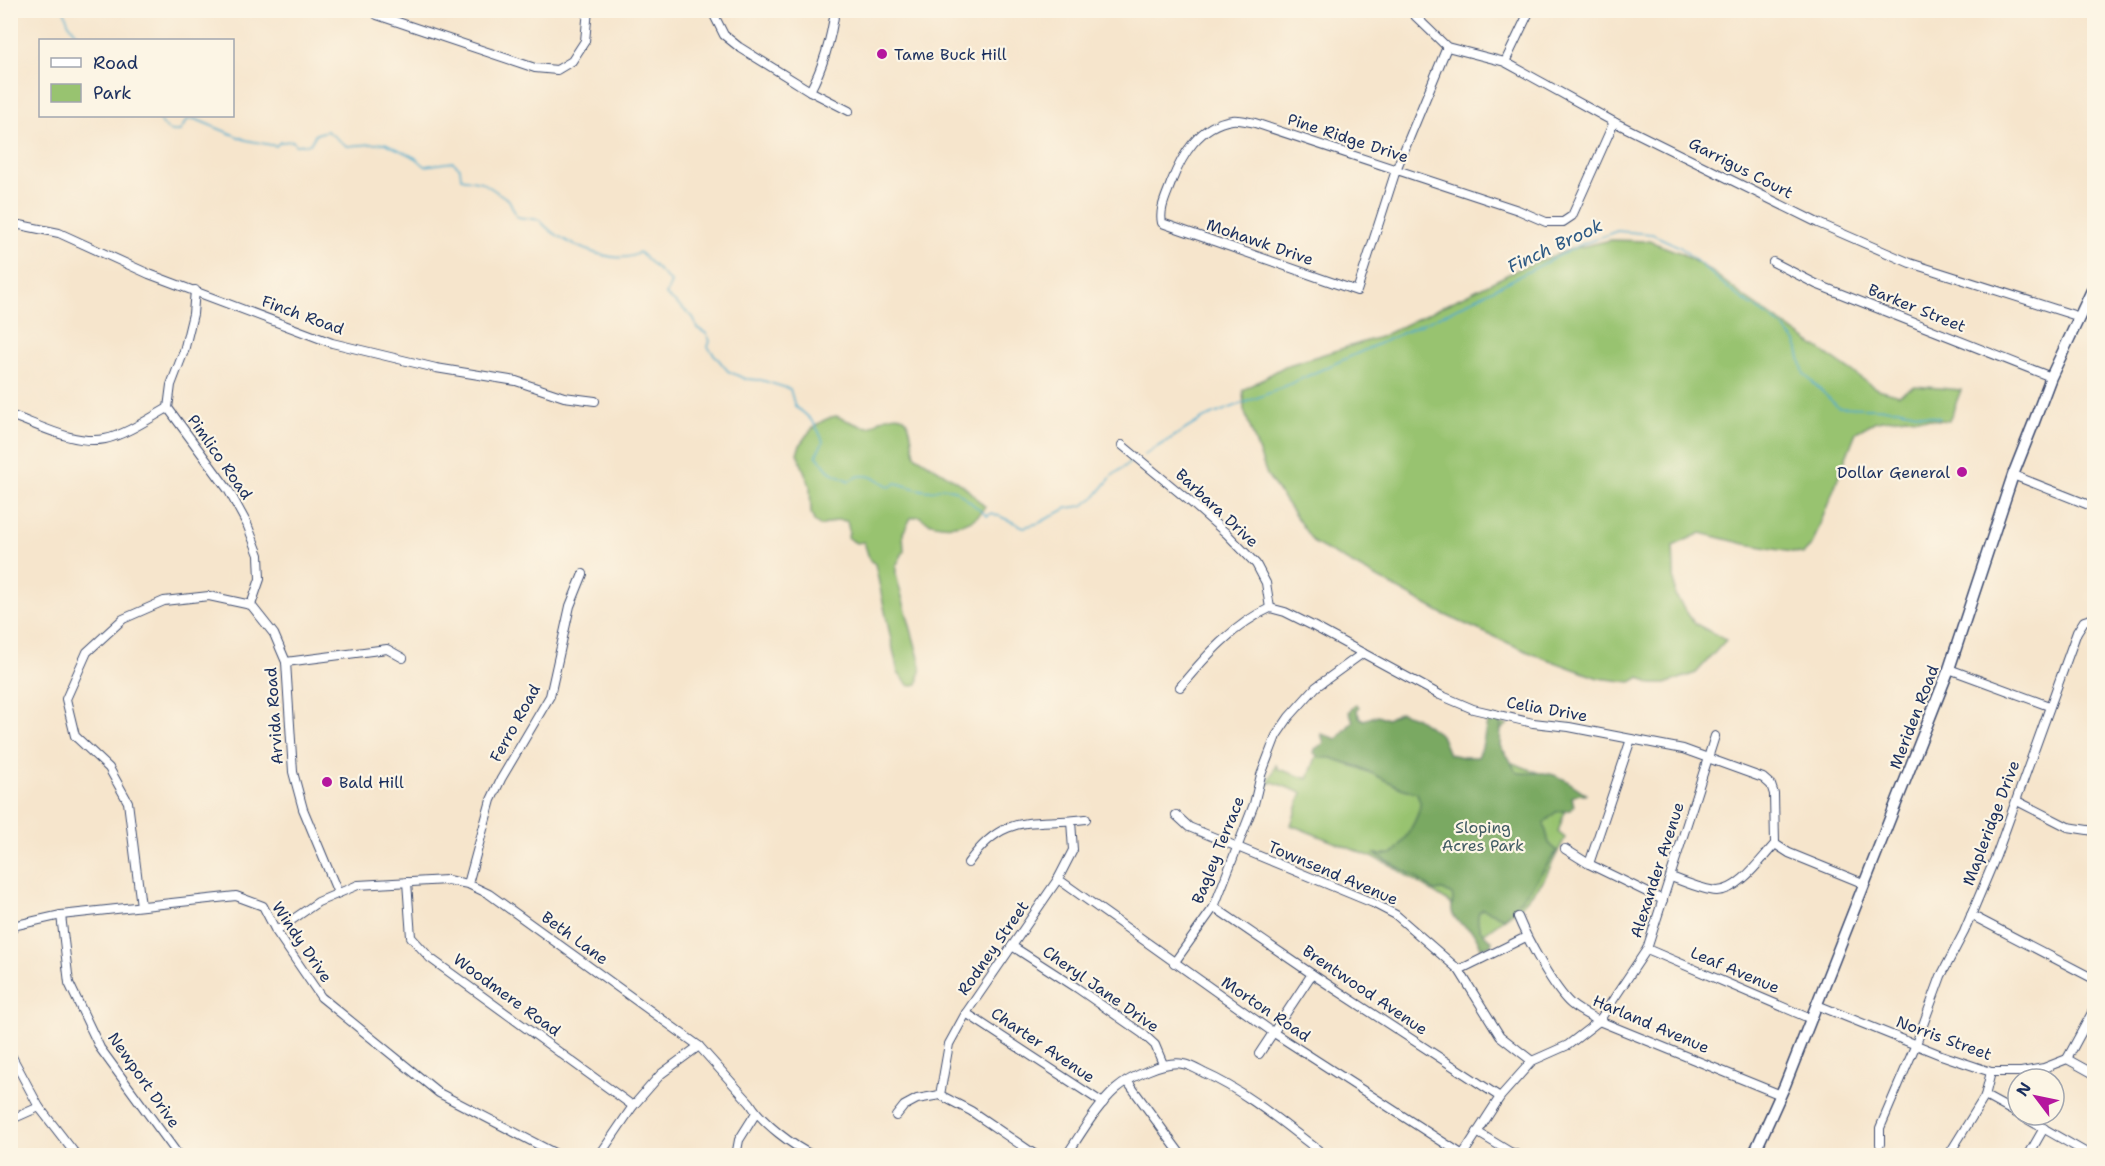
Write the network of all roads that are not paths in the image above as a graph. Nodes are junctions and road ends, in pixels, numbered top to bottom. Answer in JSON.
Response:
{"nodes":[{"id":1,"x":588,"y":10,"type":"edge"},
{"id":2,"x":715,"y":10,"type":"edge"},
{"id":3,"x":835,"y":10,"type":"edge"},
{"id":4,"x":1408,"y":10,"type":"edge"},
{"id":5,"x":1530,"y":10,"type":"edge"},
{"id":6,"x":377,"y":15,"type":"dead end"},
{"id":7,"x":1447,"y":47,"type":"junction"},
{"id":8,"x":1505,"y":62,"type":"junction"},
{"id":9,"x":810,"y":91,"type":"junction"},
{"id":10,"x":849,"y":111,"type":"dead end"},
{"id":11,"x":1614,"y":122,"type":"junction"},
{"id":12,"x":1396,"y":170,"type":"junction"},
{"id":13,"x":1160,"y":214,"type":"joint"},
{"id":14,"x":10,"y":226,"type":"edge"},
{"id":15,"x":1773,"y":262,"type":"dead end"},
{"id":16,"x":2094,"y":286,"type":"edge"},
{"id":17,"x":195,"y":290,"type":"junction"},
{"id":18,"x":2080,"y":317,"type":"junction"},
{"id":19,"x":2051,"y":377,"type":"junction"},
{"id":20,"x":595,"y":401,"type":"dead end"},
{"id":21,"x":168,"y":408,"type":"junction"},
{"id":22,"x":10,"y":415,"type":"edge"},
{"id":23,"x":1122,"y":445,"type":"dead end"},
{"id":24,"x":2013,"y":475,"type":"junction"},
{"id":25,"x":2094,"y":507,"type":"edge"},
{"id":26,"x":583,"y":574,"type":"dead end"},
{"id":27,"x":251,"y":606,"type":"junction"},
{"id":28,"x":1270,"y":608,"type":"junction"},
{"id":29,"x":2094,"y":618,"type":"edge"},
{"id":30,"x":1363,"y":653,"type":"junction"},
{"id":31,"x":402,"y":658,"type":"dead end"},
{"id":32,"x":286,"y":662,"type":"junction"},
{"id":33,"x":1949,"y":669,"type":"junction"},
{"id":34,"x":1180,"y":687,"type":"dead end"},
{"id":35,"x":2049,"y":706,"type":"junction"},
{"id":36,"x":1715,"y":736,"type":"dead end"},
{"id":37,"x":1631,"y":739,"type":"junction"},
{"id":38,"x":1708,"y":757,"type":"junction"},
{"id":39,"x":2017,"y":801,"type":"junction"},
{"id":40,"x":1176,"y":815,"type":"dead end"},
{"id":41,"x":1086,"y":819,"type":"dead end"},
{"id":42,"x":1071,"y":821,"type":"junction"},
{"id":43,"x":2094,"y":831,"type":"edge"},
{"id":44,"x":1775,"y":844,"type":"junction"},
{"id":45,"x":1236,"y":848,"type":"junction"},
{"id":46,"x":1565,"y":849,"type":"dead end"},
{"id":47,"x":968,"y":863,"type":"dead end"},
{"id":48,"x":1589,"y":864,"type":"junction"},
{"id":49,"x":1671,"y":877,"type":"junction"},
{"id":50,"x":1058,"y":879,"type":"junction"},
{"id":51,"x":407,"y":882,"type":"junction"},
{"id":52,"x":468,"y":884,"type":"junction"},
{"id":53,"x":1865,"y":884,"type":"junction"},
{"id":54,"x":338,"y":893,"type":"junction"},
{"id":55,"x":1663,"y":900,"type":"junction"},
{"id":56,"x":141,"y":906,"type":"junction"},
{"id":57,"x":1214,"y":907,"type":"junction"},
{"id":58,"x":61,"y":915,"type":"junction"},
{"id":59,"x":1971,"y":915,"type":"junction"},
{"id":60,"x":1518,"y":917,"type":"dead end"},
{"id":61,"x":10,"y":931,"type":"edge"},
{"id":62,"x":276,"y":931,"type":"junction"},
{"id":63,"x":1526,"y":937,"type":"junction"},
{"id":64,"x":1012,"y":946,"type":"junction"},
{"id":65,"x":1647,"y":949,"type":"junction"},
{"id":66,"x":1174,"y":963,"type":"junction"},
{"id":67,"x":1459,"y":970,"type":"junction"},
{"id":68,"x":1312,"y":974,"type":"junction"},
{"id":69,"x":2094,"y":978,"type":"edge"},
{"id":70,"x":1817,"y":1005,"type":"junction"},
{"id":71,"x":2094,"y":1009,"type":"edge"},
{"id":72,"x":966,"y":1013,"type":"junction"},
{"id":73,"x":1811,"y":1019,"type":"junction"},
{"id":74,"x":1599,"y":1021,"type":"junction"},
{"id":75,"x":1274,"y":1033,"type":"junction"},
{"id":76,"x":1916,"y":1044,"type":"junction"},
{"id":77,"x":699,"y":1046,"type":"junction"},
{"id":78,"x":10,"y":1053,"type":"edge"},
{"id":79,"x":1259,"y":1054,"type":"dead end"},
{"id":80,"x":2067,"y":1059,"type":"junction"},
{"id":81,"x":1532,"y":1061,"type":"junction"},
{"id":82,"x":1163,"y":1064,"type":"junction"},
{"id":83,"x":1991,"y":1072,"type":"junction"},
{"id":84,"x":2094,"y":1074,"type":"edge"},
{"id":85,"x":1127,"y":1081,"type":"junction"},
{"id":86,"x":940,"y":1095,"type":"junction"},
{"id":87,"x":1781,"y":1095,"type":"junction"},
{"id":88,"x":1985,"y":1096,"type":"junction"},
{"id":89,"x":1500,"y":1097,"type":"junction"},
{"id":90,"x":1103,"y":1104,"type":"junction"},
{"id":91,"x":633,"y":1106,"type":"junction"},
{"id":92,"x":39,"y":1107,"type":"junction"},
{"id":93,"x":2006,"y":1107,"type":"edge"},
{"id":94,"x":756,"y":1113,"type":"junction"},
{"id":95,"x":896,"y":1116,"type":"dead end"},
{"id":96,"x":10,"y":1120,"type":"edge"},
{"id":97,"x":2044,"y":1128,"type":"joint"},
{"id":98,"x":1478,"y":1132,"type":"junction"},
{"id":99,"x":1880,"y":1144,"type":"dead end"},
{"id":100,"x":77,"y":1155,"type":"edge"},
{"id":101,"x":180,"y":1155,"type":"edge"},
{"id":102,"x":560,"y":1155,"type":"edge"},
{"id":103,"x":599,"y":1155,"type":"edge"},
{"id":104,"x":736,"y":1155,"type":"edge"},
{"id":105,"x":814,"y":1155,"type":"edge"},
{"id":106,"x":1037,"y":1155,"type":"edge"},
{"id":107,"x":1066,"y":1155,"type":"edge"},
{"id":108,"x":1182,"y":1155,"type":"edge"},
{"id":109,"x":1325,"y":1155,"type":"edge"},
{"id":110,"x":1462,"y":1155,"type":"edge"},
{"id":111,"x":1521,"y":1155,"type":"edge"},
{"id":112,"x":1753,"y":1155,"type":"edge"},
{"id":113,"x":1948,"y":1155,"type":"edge"},
{"id":114,"x":2028,"y":1155,"type":"edge"},
{"id":115,"x":2092,"y":1155,"type":"edge"}],
"edges":[{"from":1,"to":6,"type":"street"},
{"from":2,"to":9,"type":"street"},
{"from":3,"to":9,"type":"street"},
{"from":4,"to":7,"type":"street","name":"Garrigus Court"},
{"from":5,"to":8,"type":"street"},
{"from":7,"to":8,"type":"street","name":"Garrigus Court"},
{"from":7,"to":12,"type":"street"},
{"from":8,"to":11,"type":"street","name":"Garrigus Court"},
{"from":9,"to":10,"type":"street"},
{"from":11,"to":12,"type":"street","name":"Pine Ridge Drive"},
{"from":11,"to":18,"type":"street","name":"Garrigus Court"},
{"from":12,"to":13,"type":"street","name":"Pine Ridge Drive"},
{"from":12,"to":13,"type":"street","name":"Mohawk Drive"},
{"from":14,"to":17,"type":"street","name":"Finch Road"},
{"from":15,"to":19,"type":"street","name":"Barker Street"},
{"from":16,"to":18,"type":"main road","name":"Meriden Road"},
{"from":17,"to":20,"type":"street","name":"Finch Road"},
{"from":17,"to":21,"type":"street","name":"Pimlico Road"},
{"from":18,"to":19,"type":"main road","name":"Meriden Road"},
{"from":19,"to":24,"type":"main road","name":"Meriden Road"},
{"from":21,"to":22,"type":"street"},
{"from":21,"to":27,"type":"street","name":"Pimlico Road"},
{"from":23,"to":28,"type":"street","name":"Barbara Drive"},
{"from":24,"to":25,"type":"street"},
{"from":24,"to":33,"type":"main road","name":"Meriden Road"},
{"from":26,"to":52,"type":"street","name":"Ferro Road"},
{"from":27,"to":32,"type":"street","name":"Arvida Road"},
{"from":27,"to":56,"type":"street"},
{"from":28,"to":30,"type":"street","name":"Celia Drive"},
{"from":28,"to":34,"type":"street"},
{"from":29,"to":35,"type":"street","name":"Mapleridge Drive"},
{"from":30,"to":37,"type":"street","name":"Celia Drive"},
{"from":30,"to":45,"type":"street","name":"Bagley Terrace"},
{"from":31,"to":32,"type":"street"},
{"from":32,"to":54,"type":"street","name":"Arvida Road"},
{"from":33,"to":35,"type":"street"},
{"from":33,"to":53,"type":"main road","name":"Meriden Road"},
{"from":35,"to":39,"type":"street","name":"Mapleridge Drive"},
{"from":36,"to":38,"type":"street","name":"Alexander Avenue"},
{"from":37,"to":38,"type":"street","name":"Celia Drive"},
{"from":37,"to":48,"type":"street"},
{"from":38,"to":44,"type":"street","name":"Celia Drive"},
{"from":38,"to":49,"type":"street","name":"Alexander Avenue"},
{"from":39,"to":43,"type":"street"},
{"from":39,"to":59,"type":"street","name":"Mapleridge Drive"},
{"from":40,"to":45,"type":"street","name":"Townsend Avenue"},
{"from":41,"to":42,"type":"street"},
{"from":42,"to":47,"type":"street"},
{"from":42,"to":50,"type":"street","name":"Rodney Street"},
{"from":44,"to":49,"type":"street"},
{"from":44,"to":53,"type":"street"},
{"from":45,"to":57,"type":"street","name":"Bagley Terrace"},
{"from":45,"to":67,"type":"street","name":"Townsend Avenue"},
{"from":46,"to":48,"type":"street"},
{"from":48,"to":55,"type":"street"},
{"from":49,"to":55,"type":"street","name":"Alexander Avenue"},
{"from":50,"to":64,"type":"street","name":"Rodney Street"},
{"from":50,"to":66,"type":"street","name":"Morton Road"},
{"from":51,"to":52,"type":"street","name":"Beth Lane"},
{"from":51,"to":54,"type":"street","name":"Beth Lane"},
{"from":51,"to":91,"type":"street","name":"Woodmere Road"},
{"from":52,"to":77,"type":"street","name":"Beth Lane"},
{"from":53,"to":70,"type":"main road","name":"Meriden Road"},
{"from":54,"to":62,"type":"street","name":"Beth Lane"},
{"from":55,"to":65,"type":"street","name":"Alexander Avenue"},
{"from":56,"to":58,"type":"street","name":"Windy Drive"},
{"from":56,"to":62,"type":"street","name":"Windy Drive"},
{"from":57,"to":66,"type":"street","name":"Bagley Terrace"},
{"from":57,"to":68,"type":"street","name":"Brentwood Avenue"},
{"from":58,"to":61,"type":"street","name":"Windy Drive"},
{"from":58,"to":101,"type":"street","name":"Newport Drive"},
{"from":59,"to":69,"type":"street"},
{"from":59,"to":76,"type":"street","name":"Mapleridge Drive"},
{"from":60,"to":63,"type":"street","name":"Harland Avenue"},
{"from":62,"to":102,"type":"street","name":"Windy Drive"},
{"from":63,"to":67,"type":"street"},
{"from":63,"to":74,"type":"street","name":"Harland Avenue"},
{"from":64,"to":72,"type":"street","name":"Rodney Street"},
{"from":64,"to":82,"type":"street","name":"Cheryl Jane Drive"},
{"from":65,"to":73,"type":"street","name":"Leaf Avenue"},
{"from":65,"to":74,"type":"street","name":"Alexander Avenue"},
{"from":66,"to":75,"type":"street","name":"Morton Road"},
{"from":67,"to":81,"type":"street","name":"Townsend Avenue"},
{"from":68,"to":75,"type":"street"},
{"from":68,"to":89,"type":"street","name":"Brentwood Avenue"},
{"from":70,"to":73,"type":"main road","name":"Meriden Road"},
{"from":70,"to":76,"type":"street","name":"Norris Street"},
{"from":71,"to":80,"type":"street"},
{"from":72,"to":86,"type":"street","name":"Rodney Street"},
{"from":72,"to":90,"type":"street","name":"Charter Avenue"},
{"from":73,"to":87,"type":"main road","name":"Meriden Road"},
{"from":74,"to":81,"type":"street","name":"Alexander Avenue"},
{"from":74,"to":87,"type":"street","name":"Harland Avenue"},
{"from":75,"to":79,"type":"street"},
{"from":75,"to":110,"type":"street","name":"Morton Road"},
{"from":76,"to":83,"type":"street","name":"Norris Street"},
{"from":76,"to":99,"type":"street","name":"Mapleridge Drive"},
{"from":77,"to":91,"type":"street"},
{"from":77,"to":94,"type":"street","name":"Beth Lane"},
{"from":78,"to":92,"type":"street"},
{"from":80,"to":83,"type":"street","name":"Norris Street"},
{"from":80,"to":84,"type":"street"},
{"from":81,"to":89,"type":"street","name":"Alexander Avenue"},
{"from":82,"to":85,"type":"street"},
{"from":82,"to":109,"type":"street"},
{"from":83,"to":88,"type":"street"},
{"from":85,"to":90,"type":"street"},
{"from":85,"to":108,"type":"street"},
{"from":86,"to":95,"type":"street"},
{"from":86,"to":106,"type":"street"},
{"from":87,"to":112,"type":"main road","name":"Meriden Road"},
{"from":88,"to":93,"type":"street"},
{"from":88,"to":113,"type":"street"},
{"from":89,"to":98,"type":"street","name":"Alexander Avenue"},
{"from":90,"to":107,"type":"street"},
{"from":91,"to":103,"type":"street"},
{"from":92,"to":96,"type":"street"},
{"from":92,"to":100,"type":"street"},
{"from":94,"to":104,"type":"street"},
{"from":94,"to":105,"type":"street","name":"Beth Lane"},
{"from":97,"to":114,"type":"street"},
{"from":97,"to":115,"type":"street"},
{"from":98,"to":110,"type":"street","name":"Alexander Avenue"},
{"from":98,"to":111,"type":"street"}]}
